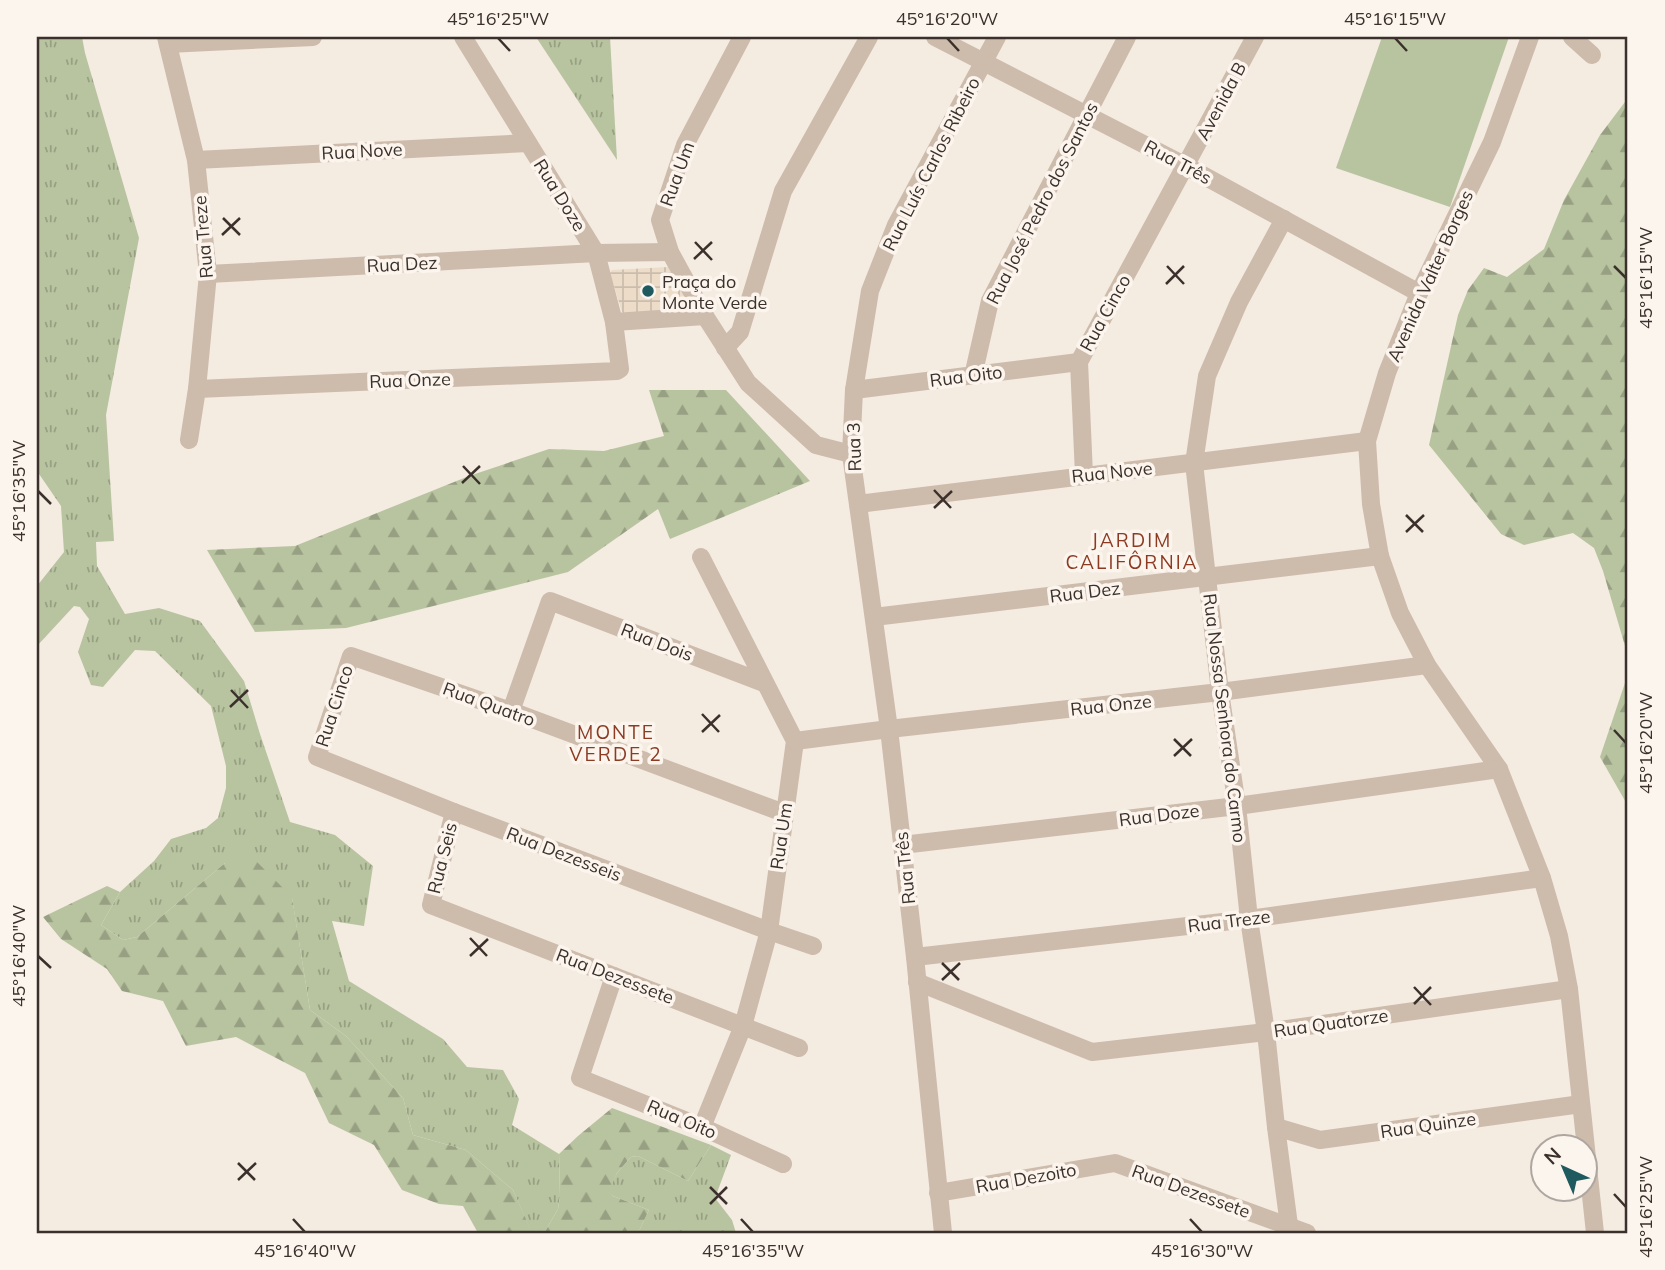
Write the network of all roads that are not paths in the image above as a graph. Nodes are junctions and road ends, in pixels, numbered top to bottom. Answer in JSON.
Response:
{"nodes":[{"id":1,"x":313,"y":37,"type":"edge"},
{"id":2,"x":463,"y":37,"type":"edge"},
{"id":3,"x":742,"y":37,"type":"edge"},
{"id":4,"x":869,"y":37,"type":"edge"},
{"id":5,"x":935,"y":37,"type":"edge"},
{"id":6,"x":997,"y":37,"type":"edge"},
{"id":7,"x":1127,"y":37,"type":"edge"},
{"id":8,"x":1255,"y":37,"type":"edge"},
{"id":9,"x":1530,"y":37,"type":"edge"},
{"id":10,"x":1572,"y":37,"type":"edge"},
{"id":11,"x":167,"y":41,"type":"edge"},
{"id":12,"x":1592,"y":55,"type":"dead end"},
{"id":13,"x":983,"y":62,"type":"junction"},
{"id":14,"x":1086,"y":114,"type":"junction"},
{"id":15,"x":528,"y":143,"type":"junction"},
{"id":16,"x":196,"y":160,"type":"junction"},
{"id":17,"x":1186,"y":166,"type":"junction"},
{"id":18,"x":1283,"y":219,"type":"junction"},
{"id":19,"x":670,"y":252,"type":"junction"},
{"id":20,"x":596,"y":253,"type":"junction"},
{"id":21,"x":208,"y":274,"type":"junction"},
{"id":22,"x":1419,"y":293,"type":"junction"},
{"id":23,"x":705,"y":316,"type":"junction"},
{"id":24,"x":614,"y":323,"type":"junction"},
{"id":25,"x":725,"y":348,"type":"junction"},
{"id":26,"x":1079,"y":362,"type":"junction"},
{"id":27,"x":621,"y":366,"type":"joint"},
{"id":28,"x":973,"y":376,"type":"junction"},
{"id":29,"x":197,"y":389,"type":"junction"},
{"id":30,"x":854,"y":390,"type":"junction"},
{"id":31,"x":189,"y":440,"type":"dead end"},
{"id":32,"x":1367,"y":441,"type":"junction"},
{"id":33,"x":851,"y":454,"type":"junction"},
{"id":34,"x":1194,"y":463,"type":"junction"},
{"id":35,"x":1084,"y":475,"type":"junction"},
{"id":36,"x":858,"y":504,"type":"junction"},
{"id":37,"x":1380,"y":556,"type":"junction"},
{"id":38,"x":701,"y":557,"type":"dead end"},
{"id":39,"x":1207,"y":578,"type":"junction"},
{"id":40,"x":874,"y":617,"type":"junction"},
{"id":41,"x":351,"y":656,"type":"joint"},
{"id":42,"x":1427,"y":665,"type":"junction"},
{"id":43,"x":764,"y":683,"type":"junction"},
{"id":44,"x":1220,"y":692,"type":"junction"},
{"id":45,"x":511,"y":711,"type":"junction"},
{"id":46,"x":889,"y":729,"type":"junction"},
{"id":47,"x":795,"y":741,"type":"junction"},
{"id":48,"x":317,"y":757,"type":"joint"},
{"id":49,"x":1499,"y":769,"type":"junction"},
{"id":50,"x":1237,"y":806,"type":"junction"},
{"id":51,"x":454,"y":812,"type":"junction"},
{"id":52,"x":784,"y":813,"type":"junction"},
{"id":53,"x":902,"y":845,"type":"junction"},
{"id":54,"x":1542,"y":878,"type":"junction"},
{"id":55,"x":431,"y":905,"type":"joint"},
{"id":56,"x":1249,"y":919,"type":"junction"},
{"id":57,"x":769,"y":931,"type":"junction"},
{"id":58,"x":813,"y":946,"type":"dead end"},
{"id":59,"x":915,"y":957,"type":"junction"},
{"id":60,"x":614,"y":976,"type":"junction"},
{"id":61,"x":917,"y":982,"type":"junction"},
{"id":62,"x":1569,"y":989,"type":"junction"},
{"id":63,"x":743,"y":1026,"type":"junction"},
{"id":64,"x":1266,"y":1032,"type":"junction"},
{"id":65,"x":799,"y":1048,"type":"dead end"},
{"id":66,"x":1581,"y":1104,"type":"junction"},
{"id":67,"x":702,"y":1127,"type":"junction"},
{"id":68,"x":1276,"y":1127,"type":"junction"},
{"id":69,"x":1115,"y":1163,"type":"joint"},
{"id":70,"x":783,"y":1164,"type":"dead end"},
{"id":71,"x":938,"y":1193,"type":"junction"},
{"id":72,"x":1290,"y":1230,"type":"edge"},
{"id":73,"x":943,"y":1233,"type":"edge"},
{"id":74,"x":1307,"y":1233,"type":"edge"},
{"id":75,"x":1595,"y":1233,"type":"edge"}],
"edges":[{"from":1,"to":11,"type":"street"},
{"from":2,"to":15,"type":"street","name":"Rua Doze"},
{"from":3,"to":19,"type":"street","name":"Rua Um"},
{"from":4,"to":25,"type":"street"},
{"from":5,"to":13,"type":"street","name":"Rua Três"},
{"from":6,"to":13,"type":"street","name":"Rua Luís Carlos Ribeiro"},
{"from":7,"to":14,"type":"street","name":"Rua José Pedro dos Santos"},
{"from":8,"to":17,"type":"street","name":"Avenida B"},
{"from":9,"to":22,"type":"street","name":"Avenida Valter Borges"},
{"from":10,"to":12,"type":"street"},
{"from":11,"to":16,"type":"street","name":"Rua Treze"},
{"from":13,"to":14,"type":"street","name":"Rua Três"},
{"from":13,"to":30,"type":"street","name":"Rua Luís Carlos Ribeiro"},
{"from":14,"to":17,"type":"street","name":"Rua Três"},
{"from":14,"to":28,"type":"street","name":"Rua José Pedro dos Santos"},
{"from":15,"to":16,"type":"street","name":"Rua Nove"},
{"from":15,"to":20,"type":"street","name":"Rua Doze"},
{"from":16,"to":21,"type":"street","name":"Rua Treze"},
{"from":17,"to":18,"type":"street","name":"Rua Três"},
{"from":17,"to":26,"type":"street","name":"Rua Cinco"},
{"from":18,"to":22,"type":"street","name":"Rua Três"},
{"from":18,"to":34,"type":"street","name":"Rua Nossa Senhora do Carmo"},
{"from":19,"to":20,"type":"street","name":"Rua Dez"},
{"from":19,"to":23,"type":"street","name":"Rua Um"},
{"from":20,"to":21,"type":"street","name":"Rua Dez"},
{"from":20,"to":24,"type":"street","name":"Rua Doze"},
{"from":21,"to":29,"type":"street","name":"Rua Treze"},
{"from":22,"to":32,"type":"street","name":"Avenida Valter Borges"},
{"from":23,"to":24,"type":"street"},
{"from":23,"to":25,"type":"street","name":"Rua Um"},
{"from":24,"to":27,"type":"street","name":"Rua Doze"},
{"from":25,"to":33,"type":"street","name":"Rua Um"},
{"from":26,"to":28,"type":"street","name":"Rua Oito"},
{"from":26,"to":35,"type":"street","name":"Rua Cinco"},
{"from":27,"to":29,"type":"street","name":"Rua Onze"},
{"from":28,"to":30,"type":"street","name":"Rua Oito"},
{"from":29,"to":31,"type":"street","name":"Rua Treze"},
{"from":30,"to":33,"type":"street","name":"Rua 3"},
{"from":32,"to":34,"type":"street","name":"Rua Nove"},
{"from":32,"to":37,"type":"street","name":"Avenida Valter Borges"},
{"from":33,"to":36,"type":"street","name":"Rua 3"},
{"from":34,"to":35,"type":"street","name":"Rua Nove"},
{"from":34,"to":39,"type":"street","name":"Rua Nossa Senhora do Carmo"},
{"from":35,"to":36,"type":"street","name":"Rua Nove"},
{"from":36,"to":40,"type":"street","name":"Rua Três"},
{"from":37,"to":39,"type":"street","name":"Rua Dez"},
{"from":37,"to":42,"type":"street","name":"Avenida Valter Borges"},
{"from":38,"to":43,"type":"street"},
{"from":39,"to":40,"type":"street","name":"Rua Dez"},
{"from":39,"to":44,"type":"street","name":"Rua Nossa Senhora do Carmo"},
{"from":40,"to":46,"type":"street","name":"Rua Três"},
{"from":41,"to":45,"type":"street","name":"Rua Quatro"},
{"from":41,"to":48,"type":"street","name":"Rua Cinco"},
{"from":42,"to":44,"type":"street","name":"Rua Onze"},
{"from":42,"to":49,"type":"street","name":"Avenida Valter Borges"},
{"from":43,"to":45,"type":"street","name":"Rua Dois"},
{"from":43,"to":47,"type":"street"},
{"from":44,"to":46,"type":"street","name":"Rua Onze"},
{"from":44,"to":50,"type":"street","name":"Rua Nossa Senhora do Carmo"},
{"from":45,"to":52,"type":"street","name":"Rua Quatro"},
{"from":46,"to":47,"type":"street","name":"Rua Onze"},
{"from":46,"to":53,"type":"street","name":"Rua Três"},
{"from":47,"to":52,"type":"street","name":"Rua Um"},
{"from":48,"to":51,"type":"street","name":"Rua Dezesseis"},
{"from":49,"to":50,"type":"street","name":"Rua Doze"},
{"from":49,"to":54,"type":"street","name":"Avenida Valter Borges"},
{"from":50,"to":53,"type":"street","name":"Rua Doze"},
{"from":50,"to":56,"type":"street","name":"Rua Nossa Senhora do Carmo"},
{"from":51,"to":55,"type":"street","name":"Rua Seis"},
{"from":51,"to":57,"type":"street","name":"Rua Dezesseis"},
{"from":52,"to":57,"type":"street","name":"Rua Um"},
{"from":53,"to":59,"type":"street","name":"Rua Três"},
{"from":54,"to":56,"type":"street","name":"Rua Treze"},
{"from":54,"to":62,"type":"street","name":"Avenida Valter Borges"},
{"from":55,"to":60,"type":"street","name":"Rua Dezessete"},
{"from":56,"to":59,"type":"street","name":"Rua Treze"},
{"from":56,"to":64,"type":"street","name":"Rua Nossa Senhora do Carmo"},
{"from":57,"to":58,"type":"street","name":"Rua Dezesseis"},
{"from":57,"to":63,"type":"street","name":"Rua Um"},
{"from":59,"to":61,"type":"street","name":"Rua Três"},
{"from":60,"to":63,"type":"street","name":"Rua Dezessete"},
{"from":60,"to":67,"type":"street","name":"Rua Oito"},
{"from":61,"to":64,"type":"street","name":"Rua Quatorze"},
{"from":61,"to":71,"type":"street","name":"Rua Três"},
{"from":62,"to":64,"type":"street","name":"Rua Quatorze"},
{"from":62,"to":66,"type":"street","name":"Avenida Valter Borges"},
{"from":63,"to":65,"type":"street","name":"Rua Dezessete"},
{"from":63,"to":67,"type":"street","name":"Rua Um"},
{"from":64,"to":68,"type":"street","name":"Rua Nossa Senhora do Carmo"},
{"from":66,"to":68,"type":"street","name":"Rua Quinze"},
{"from":66,"to":75,"type":"street","name":"Avenida Valter Borges"},
{"from":67,"to":70,"type":"street","name":"Rua Oito"},
{"from":68,"to":72,"type":"street","name":"Rua Nossa Senhora do Carmo"},
{"from":69,"to":71,"type":"street","name":"Rua Dezoito"},
{"from":69,"to":72,"type":"street","name":"Rua Dezessete"},
{"from":71,"to":73,"type":"street","name":"Rua Três"},
{"from":72,"to":74,"type":"street","name":"Rua Dezessete"}]}
